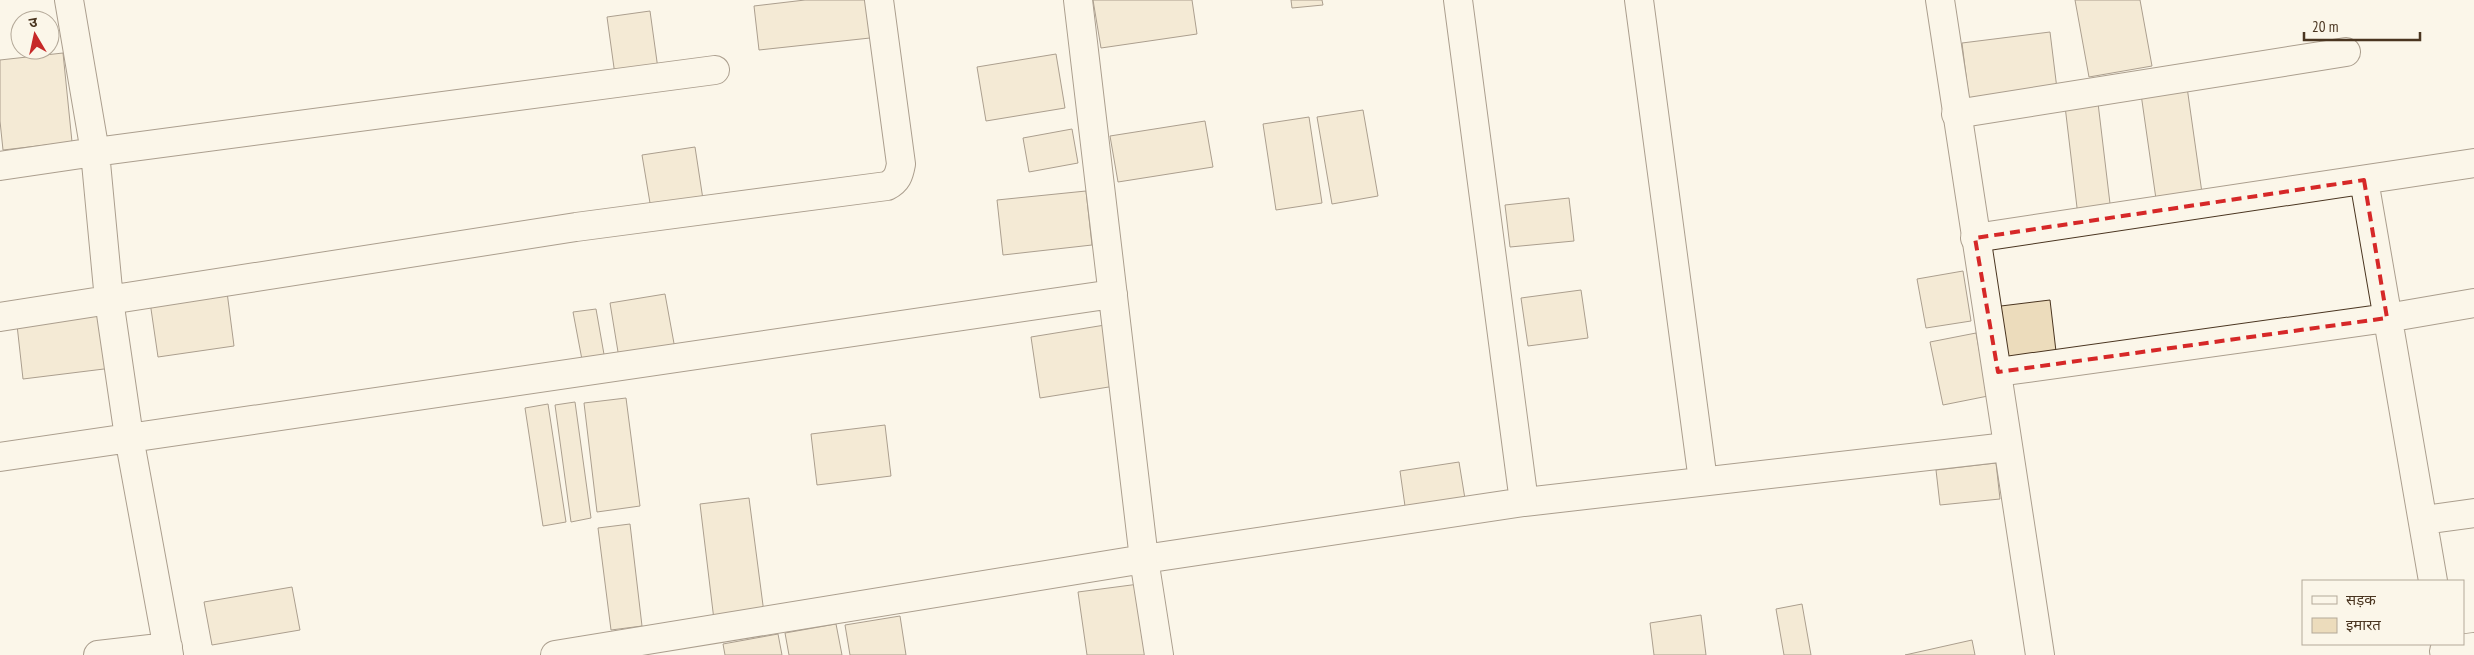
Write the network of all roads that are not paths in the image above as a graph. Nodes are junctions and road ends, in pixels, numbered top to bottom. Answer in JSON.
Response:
{"nodes":[{"id":1,"x":69,"y":0,"type":"edge"},
{"id":2,"x":880,"y":0,"type":"edge"},
{"id":3,"x":1078,"y":0,"type":"edge"},
{"id":4,"x":1458,"y":0,"type":"edge"},
{"id":5,"x":1638,"y":0,"type":"edge"},
{"id":6,"x":1940,"y":0,"type":"edge"},
{"id":7,"x":2346,"y":52,"type":"dead end"},
{"id":8,"x":715,"y":70,"type":"dead end"},
{"id":9,"x":1956,"y":114,"type":"junction"},
{"id":10,"x":95,"y":152,"type":"junction"},
{"id":11,"x":2474,"y":163,"type":"edge"},
{"id":12,"x":0,"y":166,"type":"edge"},
{"id":13,"x":2364,"y":180,"type":"junction"},
{"id":14,"x":1975,"y":238,"type":"junction"},
{"id":15,"x":1113,"y":294,"type":"junction"},
{"id":16,"x":109,"y":300,"type":"junction"},
{"id":17,"x":2474,"y":303,"type":"edge"},
{"id":18,"x":0,"y":316,"type":"edge"},
{"id":19,"x":2387,"y":318,"type":"junction"},
{"id":20,"x":1998,"y":372,"type":"junction"},
{"id":21,"x":129,"y":437,"type":"junction"},
{"id":22,"x":2008,"y":447,"type":"junction"},
{"id":23,"x":0,"y":457,"type":"edge"},
{"id":24,"x":1703,"y":481,"type":"junction"},
{"id":25,"x":1524,"y":502,"type":"junction"},
{"id":26,"x":2474,"y":513,"type":"edge"},
{"id":27,"x":2424,"y":520,"type":"junction"},
{"id":28,"x":1144,"y":560,"type":"junction"},
{"id":29,"x":2433,"y":580,"type":"edge"},
{"id":30,"x":702,"y":644,"type":"edge"},
{"id":31,"x":2474,"y":648,"type":"edge"},
{"id":32,"x":2444,"y":650,"type":"edge"},
{"id":33,"x":168,"y":651,"type":"edge"},
{"id":34,"x":98,"y":655,"type":"edge"},
{"id":35,"x":555,"y":655,"type":"edge"},
{"id":36,"x":1159,"y":655,"type":"edge"},
{"id":37,"x":2040,"y":655,"type":"edge"}],
"edges":[{"from":1,"to":10,"type":"street"},
{"from":2,"to":16,"type":"street"},
{"from":3,"to":15,"type":"street"},
{"from":4,"to":25,"type":"street"},
{"from":5,"to":24,"type":"street"},
{"from":6,"to":9,"type":"street"},
{"from":7,"to":9,"type":"street"},
{"from":8,"to":10,"type":"street"},
{"from":9,"to":14,"type":"street"},
{"from":10,"to":12,"type":"street"},
{"from":10,"to":16,"type":"street"},
{"from":11,"to":13,"type":"street"},
{"from":13,"to":14,"type":"street"},
{"from":13,"to":19,"type":"street"},
{"from":14,"to":20,"type":"street"},
{"from":15,"to":21,"type":"street"},
{"from":15,"to":28,"type":"street"},
{"from":16,"to":18,"type":"street"},
{"from":16,"to":21,"type":"street"},
{"from":17,"to":19,"type":"street"},
{"from":19,"to":20,"type":"street"},
{"from":19,"to":27,"type":"street"},
{"from":20,"to":22,"type":"street"},
{"from":21,"to":23,"type":"street"},
{"from":21,"to":33,"type":"street"},
{"from":22,"to":24,"type":"street"},
{"from":22,"to":37,"type":"street"},
{"from":24,"to":25,"type":"street"},
{"from":25,"to":28,"type":"street"},
{"from":26,"to":27,"type":"street"},
{"from":27,"to":29,"type":"street"},
{"from":28,"to":30,"type":"street"},
{"from":28,"to":36,"type":"street"},
{"from":30,"to":35,"type":"street"},
{"from":31,"to":32,"type":"street"},
{"from":33,"to":34,"type":"street"}]}
